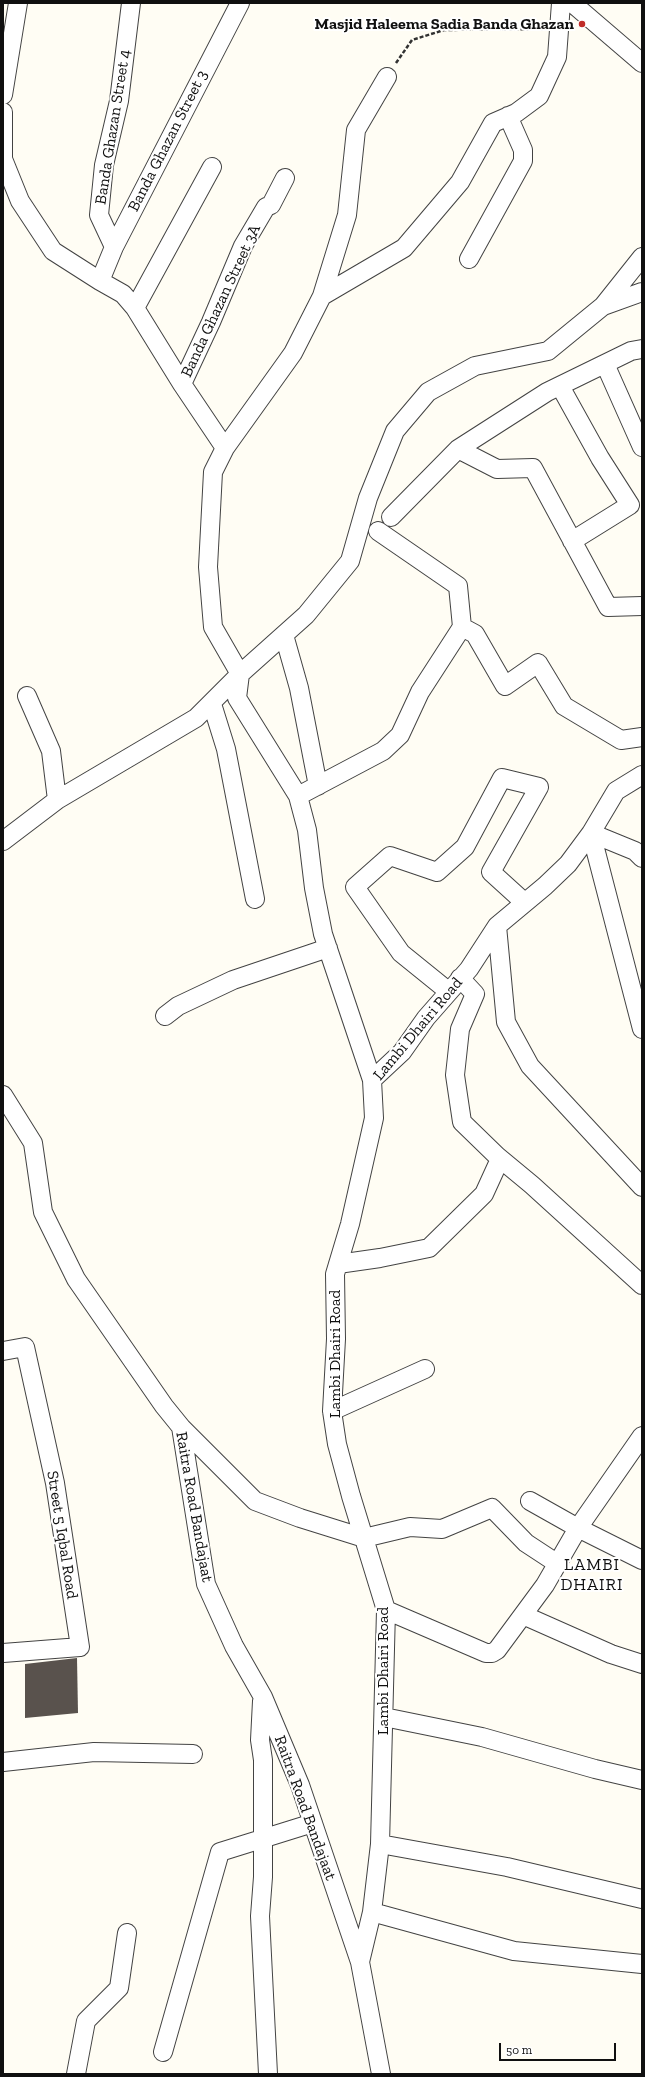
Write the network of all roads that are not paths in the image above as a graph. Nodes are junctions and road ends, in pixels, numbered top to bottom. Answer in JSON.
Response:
{"nodes":[{"id":1,"x":18,"y":3,"type":"edge"},
{"id":2,"x":132,"y":3,"type":"edge"},
{"id":3,"x":240,"y":3,"type":"edge"},
{"id":4,"x":560,"y":3,"type":"edge"},
{"id":5,"x":572,"y":3,"type":"edge"},
{"id":6,"x":642,"y":63,"type":"edge"},
{"id":7,"x":388,"y":77,"type":"road end"},
{"id":8,"x":3,"y":95,"type":"edge"},
{"id":9,"x":3,"y":112,"type":"edge"},
{"id":10,"x":508,"y":116,"type":"junction"},
{"id":11,"x":212,"y":167,"type":"dead end"},
{"id":12,"x":285,"y":178,"type":"dead end"},
{"id":13,"x":114,"y":247,"type":"junction"},
{"id":14,"x":642,"y":257,"type":"edge"},
{"id":15,"x":469,"y":259,"type":"dead end"},
{"id":16,"x":100,"y":281,"type":"junction"},
{"id":17,"x":642,"y":292,"type":"edge"},
{"id":18,"x":322,"y":296,"type":"junction"},
{"id":19,"x":603,"y":306,"type":"junction"},
{"id":20,"x":135,"y":308,"type":"junction"},
{"id":21,"x":642,"y":349,"type":"edge"},
{"id":22,"x":605,"y":364,"type":"junction"},
{"id":23,"x":182,"y":384,"type":"junction"},
{"id":24,"x":560,"y":386,"type":"junction"},
{"id":25,"x":642,"y":447,"type":"edge"},
{"id":26,"x":226,"y":448,"type":"junction"},
{"id":27,"x":458,"y":449,"type":"junction"},
{"id":28,"x":391,"y":517,"type":"dead end"},
{"id":29,"x":378,"y":531,"type":"dead end"},
{"id":30,"x":572,"y":541,"type":"junction"},
{"id":31,"x":642,"y":606,"type":"edge"},
{"id":32,"x":462,"y":627,"type":"junction"},
{"id":33,"x":284,"y":635,"type":"junction"},
{"id":34,"x":240,"y":674,"type":"junction"},
{"id":35,"x":27,"y":696,"type":"dead end"},
{"id":36,"x":212,"y":704,"type":"junction"},
{"id":37,"x":642,"y":737,"type":"edge"},
{"id":38,"x":642,"y":775,"type":"edge"},
{"id":39,"x":318,"y":786,"type":"junction"},
{"id":40,"x":298,"y":796,"type":"junction"},
{"id":41,"x":57,"y":800,"type":"junction"},
{"id":42,"x":591,"y":834,"type":"junction"},
{"id":43,"x":3,"y":841,"type":"edge"},
{"id":44,"x":642,"y":858,"type":"edge"},
{"id":45,"x":255,"y":899,"type":"dead end"},
{"id":46,"x":524,"y":902,"type":"junction"},
{"id":47,"x":497,"y":926,"type":"junction"},
{"id":48,"x":328,"y":948,"type":"junction"},
{"id":49,"x":460,"y":978,"type":"junction"},
{"id":50,"x":448,"y":992,"type":"junction"},
{"id":51,"x":165,"y":1016,"type":"dead end"},
{"id":52,"x":642,"y":1029,"type":"edge"},
{"id":53,"x":372,"y":1080,"type":"junction"},
{"id":54,"x":3,"y":1095,"type":"edge"},
{"id":55,"x":500,"y":1159,"type":"junction"},
{"id":56,"x":642,"y":1187,"type":"edge"},
{"id":57,"x":338,"y":1264,"type":"junction"},
{"id":58,"x":642,"y":1285,"type":"edge"},
{"id":59,"x":3,"y":1351,"type":"edge"},
{"id":60,"x":425,"y":1369,"type":"dead end"},
{"id":61,"x":332,"y":1411,"type":"junction"},
{"id":62,"x":181,"y":1427,"type":"junction"},
{"id":63,"x":642,"y":1436,"type":"edge"},
{"id":64,"x":530,"y":1501,"type":"dead end"},
{"id":65,"x":578,"y":1528,"type":"junction"},
{"id":66,"x":364,"y":1538,"type":"junction"},
{"id":67,"x":642,"y":1560,"type":"edge"},
{"id":68,"x":558,"y":1564,"type":"junction"},
{"id":69,"x":386,"y":1610,"type":"junction"},
{"id":70,"x":523,"y":1615,"type":"junction"},
{"id":71,"x":3,"y":1653,"type":"edge"},
{"id":72,"x":642,"y":1664,"type":"edge"},
{"id":73,"x":263,"y":1697,"type":"junction"},
{"id":74,"x":384,"y":1717,"type":"junction"},
{"id":75,"x":193,"y":1754,"type":"dead end"},
{"id":76,"x":3,"y":1762,"type":"edge"},
{"id":77,"x":642,"y":1780,"type":"edge"},
{"id":78,"x":313,"y":1823,"type":"junction"},
{"id":79,"x":262,"y":1838,"type":"junction"},
{"id":80,"x":380,"y":1844,"type":"junction"},
{"id":81,"x":642,"y":1899,"type":"edge"},
{"id":82,"x":372,"y":1912,"type":"junction"},
{"id":83,"x":127,"y":1933,"type":"dead end"},
{"id":84,"x":360,"y":1962,"type":"junction"},
{"id":85,"x":642,"y":1964,"type":"edge"},
{"id":86,"x":164,"y":2052,"type":"dead end"},
{"id":87,"x":76,"y":2074,"type":"edge"},
{"id":88,"x":268,"y":2074,"type":"edge"},
{"id":89,"x":381,"y":2074,"type":"edge"}],
"edges":[{"from":1,"to":8,"type":"street"},
{"from":2,"to":13,"type":"street","name":"Banda Ghazan Street 4"},
{"from":3,"to":13,"type":"street","name":"Banda Ghazan Street 3"},
{"from":4,"to":10,"type":"street"},
{"from":5,"to":6,"type":"street"},
{"from":7,"to":18,"type":"street"},
{"from":9,"to":16,"type":"street"},
{"from":10,"to":15,"type":"street"},
{"from":10,"to":18,"type":"street"},
{"from":11,"to":20,"type":"street"},
{"from":12,"to":23,"type":"street","name":"Banda Ghazan Street 3A"},
{"from":13,"to":16,"type":"street","name":"Banda Ghazan Street 3"},
{"from":14,"to":19,"type":"street"},
{"from":16,"to":20,"type":"street"},
{"from":17,"to":19,"type":"street"},
{"from":18,"to":26,"type":"street"},
{"from":19,"to":33,"type":"street"},
{"from":20,"to":23,"type":"street"},
{"from":21,"to":22,"type":"street"},
{"from":22,"to":24,"type":"street"},
{"from":22,"to":25,"type":"street"},
{"from":23,"to":26,"type":"street"},
{"from":24,"to":27,"type":"street"},
{"from":24,"to":30,"type":"street"},
{"from":26,"to":34,"type":"street"},
{"from":27,"to":28,"type":"street"},
{"from":27,"to":30,"type":"street"},
{"from":29,"to":32,"type":"street"},
{"from":30,"to":31,"type":"street"},
{"from":32,"to":37,"type":"street"},
{"from":32,"to":39,"type":"street"},
{"from":33,"to":34,"type":"street"},
{"from":33,"to":39,"type":"street"},
{"from":34,"to":36,"type":"street"},
{"from":34,"to":40,"type":"street"},
{"from":35,"to":41,"type":"street"},
{"from":36,"to":41,"type":"street"},
{"from":36,"to":45,"type":"street"},
{"from":38,"to":42,"type":"street","name":"Lambi Dhairi Road"},
{"from":39,"to":40,"type":"street"},
{"from":40,"to":48,"type":"street"},
{"from":41,"to":43,"type":"street"},
{"from":42,"to":44,"type":"street"},
{"from":42,"to":46,"type":"street","name":"Lambi Dhairi Road"},
{"from":42,"to":52,"type":"street"},
{"from":46,"to":47,"type":"street","name":"Lambi Dhairi Road"},
{"from":46,"to":50,"type":"street"},
{"from":47,"to":49,"type":"street","name":"Lambi Dhairi Road"},
{"from":47,"to":56,"type":"street"},
{"from":48,"to":51,"type":"street"},
{"from":48,"to":53,"type":"street"},
{"from":49,"to":50,"type":"street","name":"Lambi Dhairi Road"},
{"from":49,"to":55,"type":"street"},
{"from":50,"to":53,"type":"street","name":"Lambi Dhairi Road"},
{"from":53,"to":57,"type":"street","name":"Lambi Dhairi Road"},
{"from":54,"to":62,"type":"street","name":"Raitra Road Bandajaat"},
{"from":55,"to":57,"type":"street"},
{"from":55,"to":58,"type":"street"},
{"from":57,"to":61,"type":"street","name":"Lambi Dhairi Road"},
{"from":59,"to":71,"type":"street","name":"Street 5 Iqbal Road"},
{"from":60,"to":61,"type":"street"},
{"from":61,"to":66,"type":"street","name":"Lambi Dhairi Road"},
{"from":62,"to":66,"type":"street"},
{"from":62,"to":73,"type":"street","name":"Raitra Road Bandajaat"},
{"from":63,"to":65,"type":"street"},
{"from":64,"to":65,"type":"street"},
{"from":65,"to":67,"type":"street"},
{"from":65,"to":68,"type":"street"},
{"from":66,"to":68,"type":"street"},
{"from":66,"to":69,"type":"street","name":"Lambi Dhairi Road"},
{"from":68,"to":70,"type":"street"},
{"from":69,"to":70,"type":"street"},
{"from":69,"to":74,"type":"street","name":"Lambi Dhairi Road"},
{"from":70,"to":72,"type":"street"},
{"from":73,"to":78,"type":"street","name":"Raitra Road Bandajaat"},
{"from":73,"to":79,"type":"street"},
{"from":74,"to":77,"type":"street"},
{"from":74,"to":80,"type":"street","name":"Lambi Dhairi Road"},
{"from":75,"to":76,"type":"street"},
{"from":78,"to":79,"type":"street"},
{"from":78,"to":84,"type":"street","name":"Raitra Road Bandajaat"},
{"from":79,"to":86,"type":"street"},
{"from":79,"to":88,"type":"street"},
{"from":80,"to":81,"type":"street"},
{"from":80,"to":82,"type":"street","name":"Lambi Dhairi Road"},
{"from":82,"to":84,"type":"street","name":"Lambi Dhairi Road"},
{"from":82,"to":85,"type":"street"},
{"from":83,"to":87,"type":"street"},
{"from":84,"to":89,"type":"street","name":"Lambi Dhairi Road"}]}
